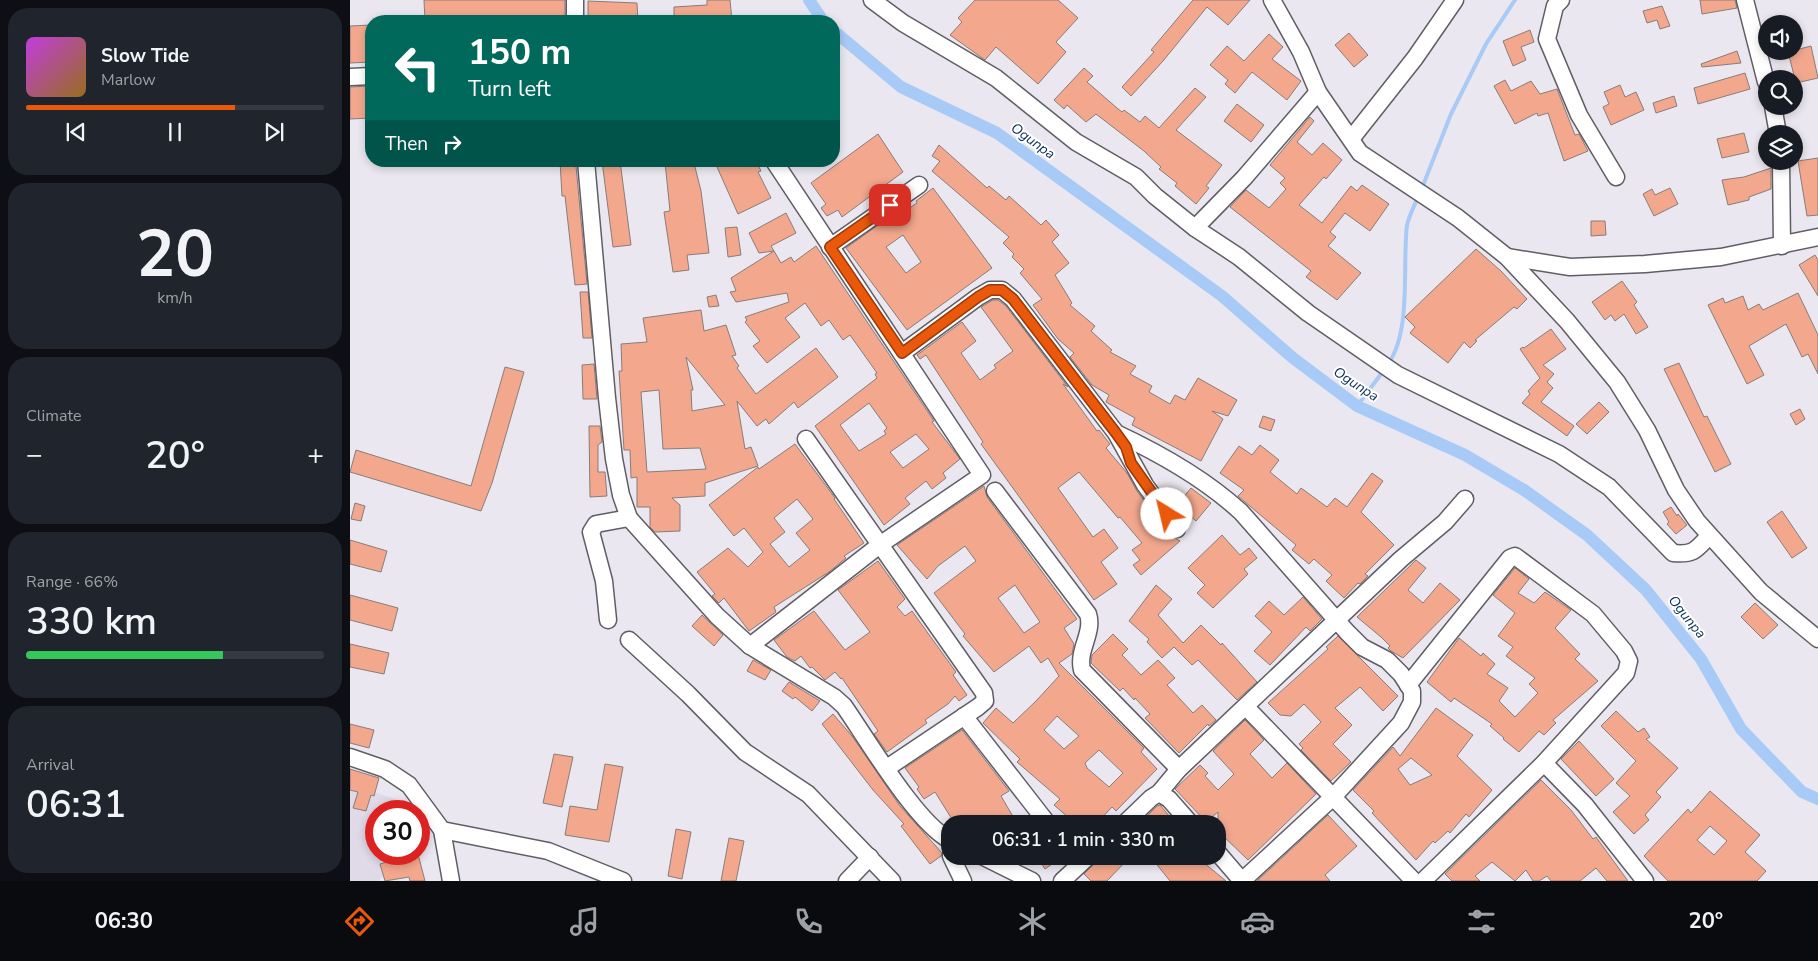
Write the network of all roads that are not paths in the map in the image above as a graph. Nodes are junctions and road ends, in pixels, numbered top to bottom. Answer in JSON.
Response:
{"nodes":[{"id":1,"x":575,"y":0,"type":"edge"},
{"id":2,"x":872,"y":0,"type":"edge"},
{"id":3,"x":1272,"y":0,"type":"edge"},
{"id":4,"x":1455,"y":0,"type":"edge"},
{"id":5,"x":1561,"y":0,"type":"edge"},
{"id":6,"x":1746,"y":0,"type":"edge"},
{"id":7,"x":575,"y":15,"type":"edge"},
{"id":8,"x":1763,"y":70,"type":"edge"},
{"id":9,"x":365,"y":76,"type":"edge"},
{"id":10,"x":350,"y":77,"type":"edge"},
{"id":11,"x":1318,"y":92,"type":"junction"},
{"id":12,"x":1351,"y":139,"type":"junction"},
{"id":13,"x":587,"y":167,"type":"edge"},
{"id":14,"x":778,"y":167,"type":"edge"},
{"id":15,"x":1781,"y":170,"type":"edge"},
{"id":16,"x":1616,"y":177,"type":"dead end"},
{"id":17,"x":919,"y":185,"type":"dead end"},
{"id":18,"x":1195,"y":228,"type":"junction"},
{"id":19,"x":1818,"y":237,"type":"edge"},
{"id":20,"x":1782,"y":246,"type":"junction"},
{"id":21,"x":830,"y":247,"type":"junction"},
{"id":22,"x":1507,"y":256,"type":"junction"},
{"id":23,"x":902,"y":353,"type":"junction"},
{"id":24,"x":1116,"y":433,"type":"junction"},
{"id":25,"x":806,"y":439,"type":"dead end"},
{"id":26,"x":995,"y":491,"type":"dead end"},
{"id":27,"x":1465,"y":499,"type":"dead end"},
{"id":28,"x":629,"y":518,"type":"junction"},
{"id":29,"x":1177,"y":529,"type":"dead end"},
{"id":30,"x":1709,"y":536,"type":"junction"},
{"id":31,"x":881,"y":544,"type":"junction"},
{"id":32,"x":608,"y":620,"type":"dead end"},
{"id":33,"x":1338,"y":621,"type":"junction"},
{"id":34,"x":629,"y":640,"type":"dead end"},
{"id":35,"x":1818,"y":640,"type":"edge"},
{"id":36,"x":750,"y":646,"type":"junction"},
{"id":37,"x":1408,"y":685,"type":"junction"},
{"id":38,"x":1246,"y":707,"type":"junction"},
{"id":39,"x":964,"y":716,"type":"junction"},
{"id":40,"x":350,"y":757,"type":"edge"},
{"id":41,"x":1544,"y":763,"type":"junction"},
{"id":42,"x":887,"y":768,"type":"junction"},
{"id":43,"x":1179,"y":769,"type":"junction"},
{"id":44,"x":1159,"y":793,"type":"junction"},
{"id":45,"x":1333,"y":797,"type":"junction"},
{"id":46,"x":1041,"y":815,"type":"edge"},
{"id":47,"x":1133,"y":815,"type":"edge"},
{"id":48,"x":1183,"y":815,"type":"edge"},
{"id":49,"x":442,"y":830,"type":"junction"},
{"id":50,"x":941,"y":834,"type":"edge"},
{"id":51,"x":870,"y":857,"type":"junction"},
{"id":52,"x":1226,"y":862,"type":"edge"},
{"id":53,"x":954,"y":865,"type":"edge"},
{"id":54,"x":1000,"y":865,"type":"edge"},
{"id":55,"x":1076,"y":865,"type":"edge"},
{"id":56,"x":603,"y":877,"type":"edge"},
{"id":57,"x":961,"y":880,"type":"edge"},
{"id":58,"x":451,"y":881,"type":"edge"},
{"id":59,"x":623,"y":881,"type":"edge"},
{"id":60,"x":847,"y":881,"type":"edge"},
{"id":61,"x":892,"y":881,"type":"edge"},
{"id":62,"x":1032,"y":881,"type":"edge"},
{"id":63,"x":1062,"y":881,"type":"edge"},
{"id":64,"x":1242,"y":881,"type":"edge"},
{"id":65,"x":1414,"y":881,"type":"edge"},
{"id":66,"x":1424,"y":881,"type":"edge"},
{"id":67,"x":1645,"y":881,"type":"edge"}],
"edges":[{"from":1,"to":7,"type":"street"},
{"from":2,"to":18,"type":"street"},
{"from":3,"to":11,"type":"street"},
{"from":4,"to":12,"type":"street"},
{"from":5,"to":16,"type":"street"},
{"from":6,"to":8,"type":"street"},
{"from":9,"to":10,"type":"street"},
{"from":11,"to":12,"type":"street"},
{"from":11,"to":18,"type":"street"},
{"from":12,"to":22,"type":"street"},
{"from":13,"to":28,"type":"street"},
{"from":14,"to":21,"type":"street"},
{"from":15,"to":20,"type":"street"},
{"from":17,"to":21,"type":"street"},
{"from":18,"to":30,"type":"street"},
{"from":19,"to":20,"type":"street"},
{"from":20,"to":22,"type":"street"},
{"from":21,"to":23,"type":"street"},
{"from":22,"to":30,"type":"street"},
{"from":23,"to":24,"type":"street"},
{"from":23,"to":31,"type":"street"},
{"from":24,"to":29,"type":"street"},
{"from":24,"to":33,"type":"street"},
{"from":25,"to":31,"type":"street"},
{"from":26,"to":43,"type":"street"},
{"from":27,"to":33,"type":"street"},
{"from":28,"to":32,"type":"street"},
{"from":28,"to":36,"type":"street"},
{"from":30,"to":35,"type":"street"},
{"from":31,"to":36,"type":"street"},
{"from":31,"to":39,"type":"street"},
{"from":33,"to":37,"type":"street"},
{"from":33,"to":38,"type":"street"},
{"from":34,"to":51,"type":"street"},
{"from":36,"to":42,"type":"street"},
{"from":37,"to":41,"type":"street"},
{"from":37,"to":45,"type":"street"},
{"from":38,"to":43,"type":"street"},
{"from":38,"to":45,"type":"street"},
{"from":39,"to":42,"type":"street"},
{"from":39,"to":46,"type":"street"},
{"from":40,"to":49,"type":"street"},
{"from":41,"to":66,"type":"street"},
{"from":41,"to":67,"type":"street"},
{"from":42,"to":50,"type":"street"},
{"from":43,"to":44,"type":"street"},
{"from":44,"to":47,"type":"street"},
{"from":44,"to":48,"type":"street"},
{"from":45,"to":64,"type":"street"},
{"from":45,"to":65,"type":"street"},
{"from":49,"to":56,"type":"street"},
{"from":49,"to":58,"type":"street"},
{"from":51,"to":60,"type":"street"},
{"from":51,"to":61,"type":"street"},
{"from":52,"to":64,"type":"street"},
{"from":53,"to":57,"type":"street"},
{"from":54,"to":62,"type":"street"},
{"from":55,"to":63,"type":"street"},
{"from":56,"to":59,"type":"street"}]}
